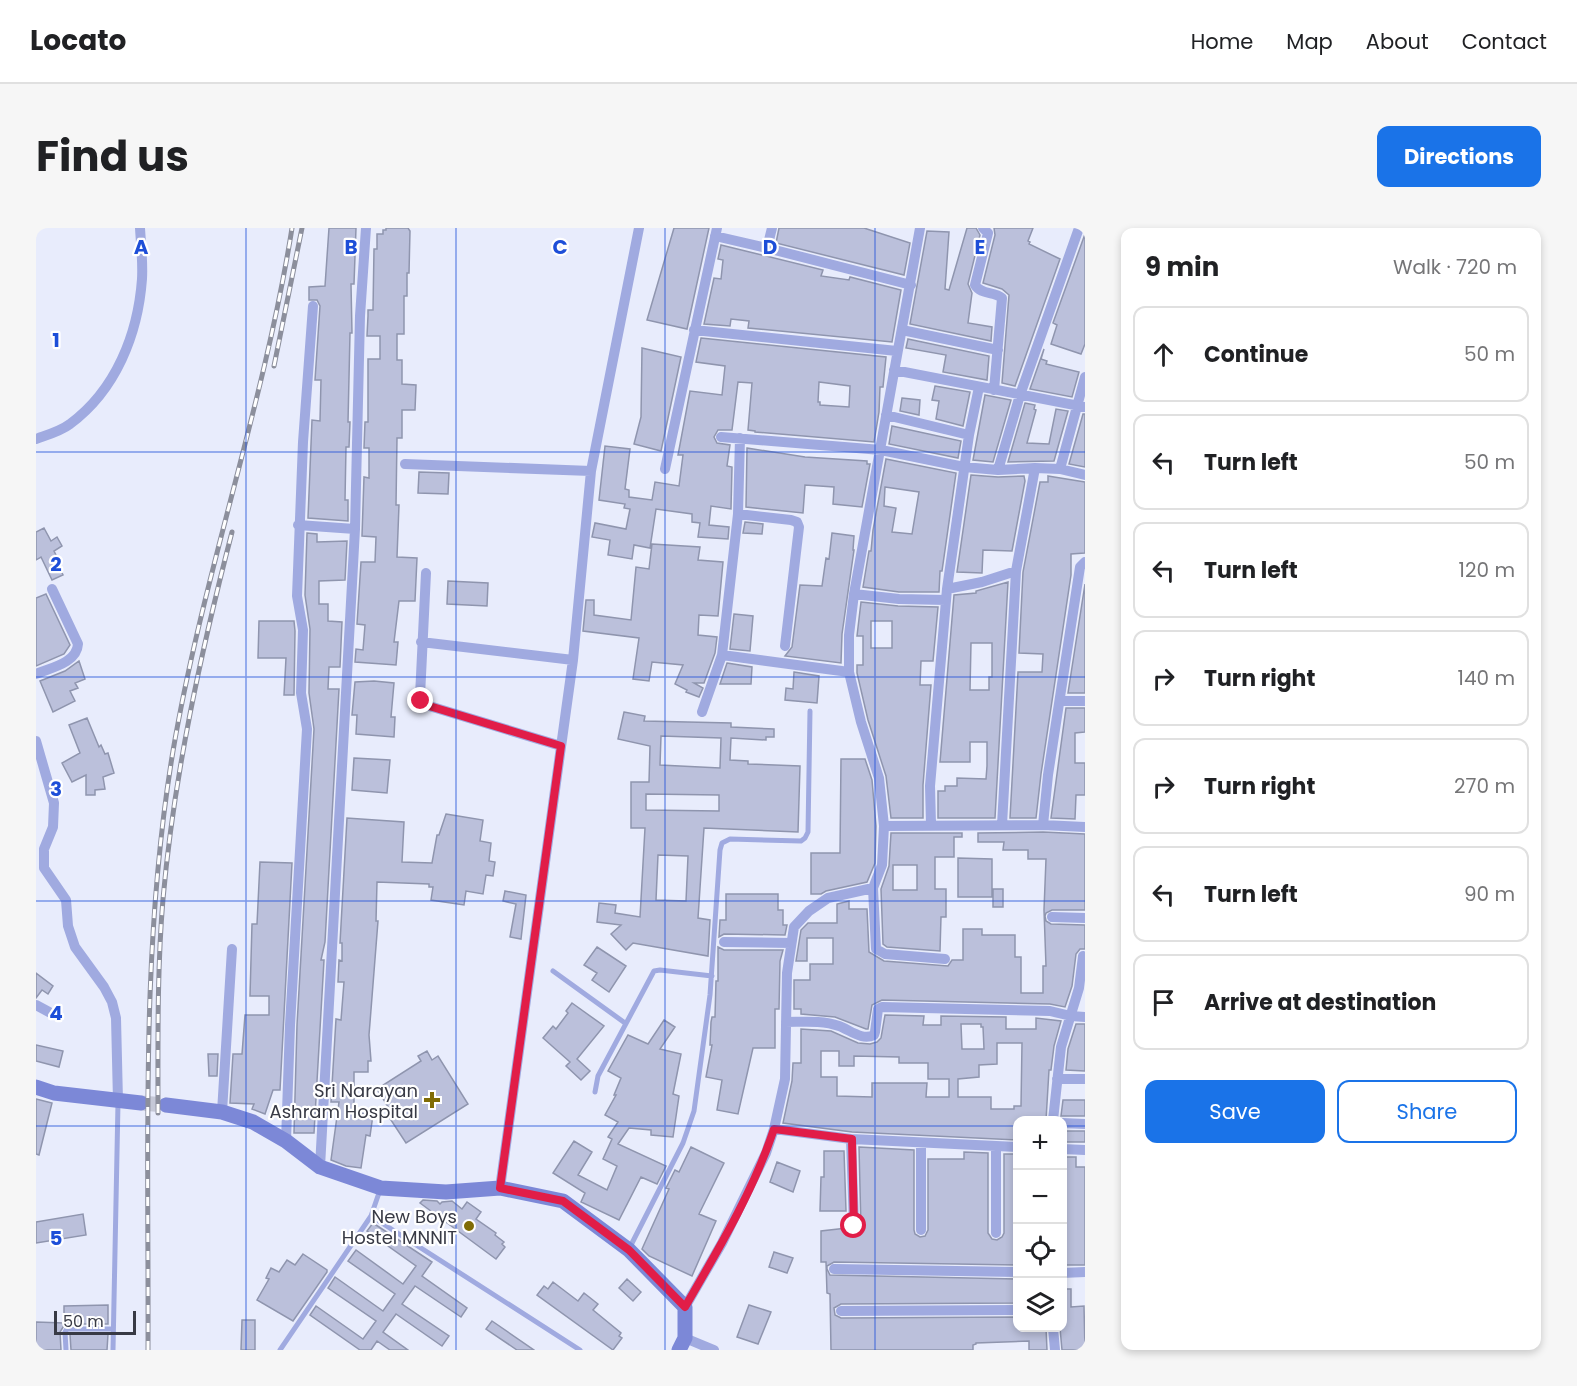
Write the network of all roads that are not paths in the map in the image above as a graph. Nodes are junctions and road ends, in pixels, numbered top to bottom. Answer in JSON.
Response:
{"nodes":[{"id":1,"x":140,"y":228,"type":"edge"},
{"id":2,"x":366,"y":228,"type":"edge"},
{"id":3,"x":639,"y":228,"type":"edge"},
{"id":4,"x":772,"y":228,"type":"edge"},
{"id":5,"x":920,"y":228,"type":"edge"},
{"id":6,"x":983,"y":228,"type":"edge"},
{"id":7,"x":1079,"y":228,"type":"edge"},
{"id":8,"x":716,"y":232,"type":"edge"},
{"id":9,"x":767,"y":248,"type":"junction"},
{"id":10,"x":911,"y":285,"type":"junction"},
{"id":11,"x":312,"y":306,"type":"dead end"},
{"id":12,"x":694,"y":330,"type":"junction"},
{"id":13,"x":902,"y":330,"type":"junction"},
{"id":14,"x":998,"y":350,"type":"junction"},
{"id":15,"x":897,"y":351,"type":"junction"},
{"id":16,"x":894,"y":370,"type":"junction"},
{"id":17,"x":1085,"y":377,"type":"edge"},
{"id":18,"x":979,"y":387,"type":"junction"},
{"id":19,"x":994,"y":390,"type":"junction"},
{"id":20,"x":1020,"y":395,"type":"junction"},
{"id":21,"x":1081,"y":406,"type":"edge"},
{"id":22,"x":886,"y":415,"type":"junction"},
{"id":23,"x":969,"y":435,"type":"junction"},
{"id":24,"x":721,"y":437,"type":"dead end"},
{"id":25,"x":740,"y":438,"type":"junction"},
{"id":26,"x":36,"y":439,"type":"edge"},
{"id":27,"x":880,"y":450,"type":"junction"},
{"id":28,"x":405,"y":464,"type":"dead end"},
{"id":29,"x":964,"y":467,"type":"junction"},
{"id":30,"x":1035,"y":468,"type":"junction"},
{"id":31,"x":665,"y":469,"type":"dead end"},
{"id":32,"x":1060,"y":469,"type":"junction"},
{"id":33,"x":998,"y":470,"type":"junction"},
{"id":34,"x":591,"y":471,"type":"junction"},
{"id":35,"x":1085,"y":475,"type":"edge"},
{"id":36,"x":738,"y":514,"type":"junction"},
{"id":37,"x":298,"y":525,"type":"junction"},
{"id":38,"x":356,"y":529,"type":"junction"},
{"id":39,"x":1085,"y":562,"type":"edge"},
{"id":40,"x":1016,"y":571,"type":"junction"},
{"id":41,"x":426,"y":573,"type":"dead end"},
{"id":42,"x":52,"y":589,"type":"dead end"},
{"id":43,"x":854,"y":594,"type":"junction"},
{"id":44,"x":946,"y":595,"type":"junction"},
{"id":45,"x":421,"y":642,"type":"junction"},
{"id":46,"x":785,"y":646,"type":"dead end"},
{"id":47,"x":722,"y":655,"type":"junction"},
{"id":48,"x":573,"y":660,"type":"junction"},
{"id":49,"x":849,"y":672,"type":"junction"},
{"id":50,"x":36,"y":674,"type":"edge"},
{"id":51,"x":1060,"y":701,"type":"junction"},
{"id":52,"x":1085,"y":701,"type":"edge"},
{"id":53,"x":810,"y":711,"type":"dead end"},
{"id":54,"x":702,"y":712,"type":"dead end"},
{"id":55,"x":36,"y":741,"type":"edge"},
{"id":56,"x":561,"y":746,"type":"junction"},
{"id":57,"x":931,"y":824,"type":"junction"},
{"id":58,"x":1002,"y":825,"type":"junction"},
{"id":59,"x":1043,"y":825,"type":"junction"},
{"id":60,"x":884,"y":826,"type":"junction"},
{"id":61,"x":1085,"y":827,"type":"edge"},
{"id":62,"x":873,"y":888,"type":"junction"},
{"id":63,"x":1052,"y":917,"type":"dead end"},
{"id":64,"x":1085,"y":918,"type":"edge"},
{"id":65,"x":724,"y":942,"type":"dead end"},
{"id":66,"x":791,"y":943,"type":"junction"},
{"id":67,"x":232,"y":949,"type":"dead end"},
{"id":68,"x":1083,"y":956,"type":"dead end"},
{"id":69,"x":945,"y":959,"type":"dead end"},
{"id":70,"x":553,"y":971,"type":"dead end"},
{"id":71,"x":712,"y":976,"type":"junction"},
{"id":72,"x":36,"y":1005,"type":"edge"},
{"id":73,"x":49,"y":1012,"type":"dead end"},
{"id":74,"x":1071,"y":1016,"type":"junction"},
{"id":75,"x":1085,"y":1017,"type":"edge"},
{"id":76,"x":786,"y":1022,"type":"junction"},
{"id":77,"x":625,"y":1023,"type":"junction"},
{"id":78,"x":1057,"y":1079,"type":"junction"},
{"id":79,"x":1085,"y":1079,"type":"edge"},
{"id":80,"x":36,"y":1087,"type":"edge"},
{"id":81,"x":596,"y":1092,"type":"dead end"},
{"id":82,"x":118,"y":1101,"type":"junction"},
{"id":83,"x":141,"y":1103,"type":"tunnel mouth"},
{"id":84,"x":166,"y":1105,"type":"tunnel mouth"},
{"id":85,"x":222,"y":1112,"type":"junction"},
{"id":86,"x":1053,"y":1116,"type":"edge"},
{"id":87,"x":1067,"y":1123,"type":"edge"},
{"id":88,"x":1085,"y":1124,"type":"edge"},
{"id":89,"x":774,"y":1129,"type":"junction"},
{"id":90,"x":852,"y":1139,"type":"junction"},
{"id":91,"x":286,"y":1141,"type":"junction"},
{"id":92,"x":921,"y":1144,"type":"junction"},
{"id":93,"x":996,"y":1146,"type":"junction"},
{"id":94,"x":1013,"y":1147,"type":"edge"},
{"id":95,"x":1067,"y":1149,"type":"edge"},
{"id":96,"x":1085,"y":1150,"type":"edge"},
{"id":97,"x":320,"y":1167,"type":"junction"},
{"id":98,"x":381,"y":1188,"type":"junction"},
{"id":99,"x":500,"y":1188,"type":"junction"},
{"id":100,"x":371,"y":1216,"type":"junction"},
{"id":101,"x":854,"y":1226,"type":"dead end"},
{"id":102,"x":921,"y":1230,"type":"dead end"},
{"id":103,"x":996,"y":1233,"type":"dead end"},
{"id":104,"x":629,"y":1250,"type":"junction"},
{"id":105,"x":834,"y":1269,"type":"dead end"},
{"id":106,"x":1013,"y":1272,"type":"edge"},
{"id":107,"x":1085,"y":1272,"type":"edge"},
{"id":108,"x":1067,"y":1273,"type":"edge"},
{"id":109,"x":685,"y":1307,"type":"junction"},
{"id":110,"x":1013,"y":1310,"type":"edge"},
{"id":111,"x":841,"y":1311,"type":"dead end"},
{"id":112,"x":113,"y":1329,"type":"junction"},
{"id":113,"x":1053,"y":1332,"type":"edge"},
{"id":114,"x":682,"y":1344,"type":"edge"},
{"id":115,"x":66,"y":1350,"type":"edge"},
{"id":116,"x":113,"y":1350,"type":"edge"},
{"id":117,"x":280,"y":1350,"type":"edge"},
{"id":118,"x":580,"y":1350,"type":"edge"},
{"id":119,"x":714,"y":1350,"type":"edge"},
{"id":120,"x":1055,"y":1350,"type":"edge"}],
"edges":[{"from":1,"to":26,"type":"street"},
{"from":2,"to":38,"type":"street"},
{"from":3,"to":34,"type":"street"},
{"from":4,"to":9,"type":"street"},
{"from":5,"to":10,"type":"street"},
{"from":6,"to":14,"type":"street"},
{"from":7,"to":20,"type":"street"},
{"from":8,"to":9,"type":"street"},
{"from":8,"to":12,"type":"street"},
{"from":9,"to":10,"type":"street"},
{"from":10,"to":13,"type":"street"},
{"from":11,"to":37,"type":"street"},
{"from":12,"to":15,"type":"street"},
{"from":12,"to":31,"type":"street"},
{"from":13,"to":14,"type":"street"},
{"from":13,"to":15,"type":"street"},
{"from":14,"to":19,"type":"street"},
{"from":15,"to":16,"type":"street"},
{"from":16,"to":18,"type":"street"},
{"from":16,"to":22,"type":"street"},
{"from":17,"to":21,"type":"street"},
{"from":18,"to":19,"type":"street"},
{"from":18,"to":23,"type":"street"},
{"from":19,"to":20,"type":"street"},
{"from":20,"to":21,"type":"street"},
{"from":20,"to":33,"type":"street"},
{"from":21,"to":32,"type":"street"},
{"from":22,"to":23,"type":"street"},
{"from":22,"to":27,"type":"street"},
{"from":23,"to":29,"type":"street"},
{"from":24,"to":25,"type":"street"},
{"from":25,"to":27,"type":"street"},
{"from":25,"to":36,"type":"street"},
{"from":27,"to":29,"type":"street"},
{"from":27,"to":43,"type":"street"},
{"from":28,"to":34,"type":"street"},
{"from":29,"to":33,"type":"street"},
{"from":29,"to":44,"type":"street"},
{"from":30,"to":32,"type":"street"},
{"from":30,"to":33,"type":"street"},
{"from":30,"to":40,"type":"street"},
{"from":32,"to":35,"type":"street"},
{"from":34,"to":48,"type":"street"},
{"from":36,"to":46,"type":"street"},
{"from":36,"to":47,"type":"street"},
{"from":37,"to":38,"type":"street"},
{"from":37,"to":91,"type":"street"},
{"from":38,"to":97,"type":"street"},
{"from":39,"to":51,"type":"street"},
{"from":40,"to":44,"type":"street"},
{"from":40,"to":58,"type":"street"},
{"from":41,"to":45,"type":"street"},
{"from":42,"to":50,"type":"street"},
{"from":43,"to":44,"type":"street"},
{"from":43,"to":49,"type":"street"},
{"from":44,"to":57,"type":"street"},
{"from":45,"to":48,"type":"street"},
{"from":45,"to":56,"type":"street"},
{"from":47,"to":49,"type":"street"},
{"from":47,"to":54,"type":"street"},
{"from":48,"to":56,"type":"street"},
{"from":49,"to":60,"type":"street"},
{"from":51,"to":52,"type":"street"},
{"from":51,"to":59,"type":"street"},
{"from":53,"to":71,"type":"lane"},
{"from":55,"to":82,"type":"street"},
{"from":56,"to":99,"type":"street"},
{"from":57,"to":58,"type":"street"},
{"from":57,"to":60,"type":"street"},
{"from":58,"to":59,"type":"street"},
{"from":59,"to":61,"type":"street"},
{"from":60,"to":62,"type":"street"},
{"from":62,"to":66,"type":"street"},
{"from":62,"to":69,"type":"street"},
{"from":63,"to":64,"type":"street"},
{"from":65,"to":66,"type":"street"},
{"from":66,"to":76,"type":"street"},
{"from":67,"to":85,"type":"street"},
{"from":68,"to":74,"type":"street"},
{"from":70,"to":77,"type":"lane"},
{"from":71,"to":77,"type":"lane"},
{"from":71,"to":104,"type":"lane"},
{"from":72,"to":73,"type":"street"},
{"from":74,"to":75,"type":"street"},
{"from":74,"to":76,"type":"street"},
{"from":74,"to":78,"type":"street"},
{"from":76,"to":89,"type":"street"},
{"from":77,"to":81,"type":"lane"},
{"from":78,"to":79,"type":"street"},
{"from":78,"to":86,"type":"street"},
{"from":80,"to":82,"type":"street"},
{"from":82,"to":83,"type":"street"},
{"from":82,"to":112,"type":"lane"},
{"from":84,"to":85,"type":"street"},
{"from":85,"to":91,"type":"street"},
{"from":87,"to":88,"type":"street"},
{"from":89,"to":90,"type":"street"},
{"from":89,"to":109,"type":"street"},
{"from":90,"to":92,"type":"street"},
{"from":90,"to":101,"type":"street"},
{"from":91,"to":97,"type":"street"},
{"from":92,"to":93,"type":"street"},
{"from":92,"to":102,"type":"street"},
{"from":93,"to":94,"type":"street"},
{"from":93,"to":103,"type":"street"},
{"from":95,"to":96,"type":"street"},
{"from":97,"to":98,"type":"street"},
{"from":98,"to":99,"type":"street"},
{"from":98,"to":100,"type":"lane"},
{"from":99,"to":104,"type":"street"},
{"from":100,"to":117,"type":"lane"},
{"from":100,"to":118,"type":"lane"},
{"from":104,"to":109,"type":"street"},
{"from":105,"to":106,"type":"street"},
{"from":107,"to":108,"type":"street"},
{"from":109,"to":114,"type":"street"},
{"from":110,"to":111,"type":"street"},
{"from":112,"to":115,"type":"lane"},
{"from":112,"to":116,"type":"lane"},
{"from":113,"to":120,"type":"street"},
{"from":114,"to":119,"type":"street"}]}
